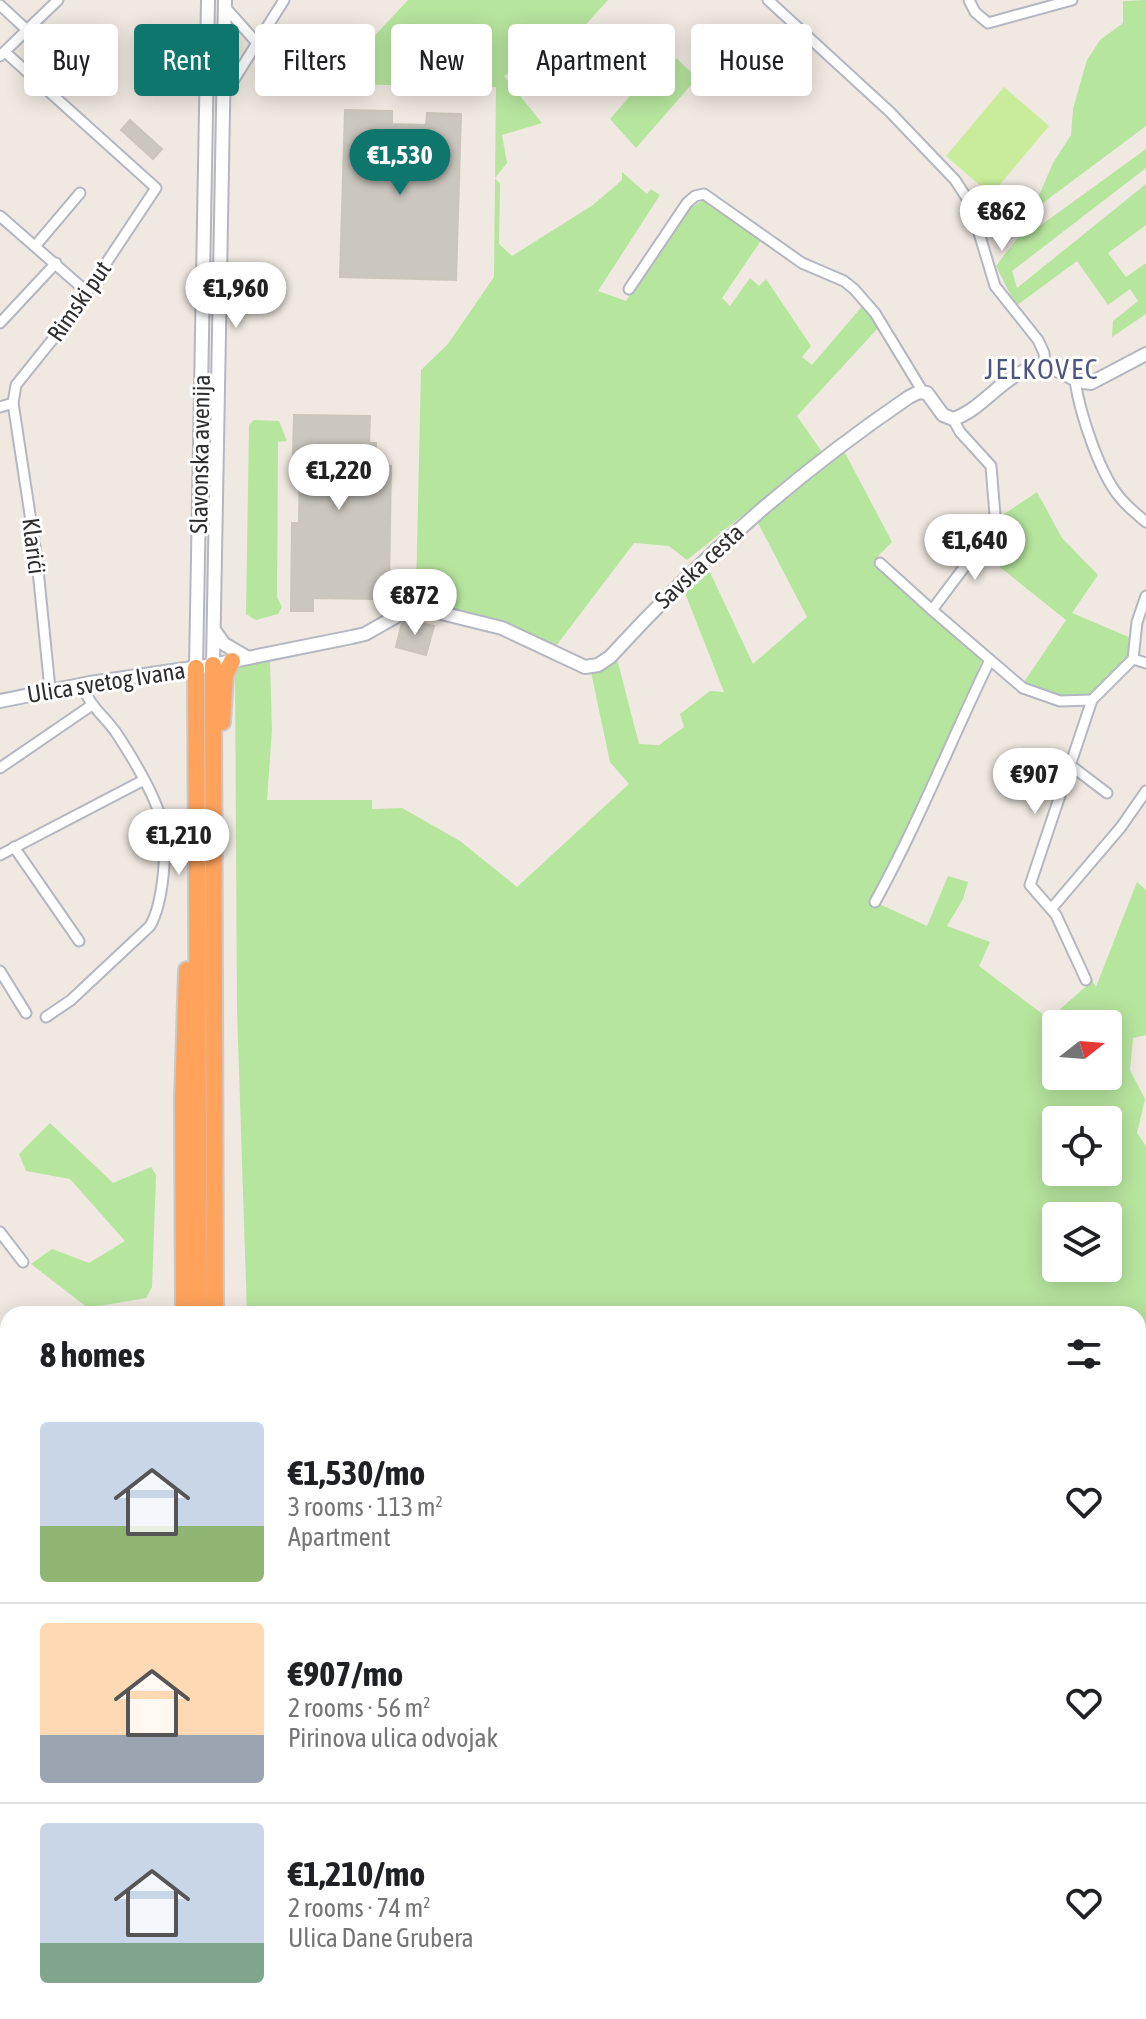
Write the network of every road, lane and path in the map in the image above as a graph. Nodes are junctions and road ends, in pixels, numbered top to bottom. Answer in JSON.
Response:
{"nodes":[{"id":1,"x":208,"y":0,"type":"edge"},
{"id":2,"x":284,"y":0,"type":"edge"},
{"id":3,"x":768,"y":0,"type":"edge"},
{"id":4,"x":969,"y":0,"type":"edge"},
{"id":5,"x":1072,"y":0,"type":"edge"},
{"id":6,"x":51,"y":2,"type":"edge"},
{"id":7,"x":225,"y":4,"type":"edge"},
{"id":8,"x":0,"y":5,"type":"edge"},
{"id":9,"x":32,"y":24,"type":"edge"},
{"id":10,"x":269,"y":24,"type":"edge"},
{"id":11,"x":24,"y":27,"type":"edge"},
{"id":12,"x":24,"y":33,"type":"edge"},
{"id":13,"x":255,"y":41,"type":"edge"},
{"id":14,"x":255,"y":46,"type":"edge"},
{"id":15,"x":2,"y":54,"type":"edge"},
{"id":16,"x":221,"y":101,"type":"junction"},
{"id":17,"x":80,"y":193,"type":"dead end"},
{"id":18,"x":0,"y":216,"type":"edge"},
{"id":19,"x":36,"y":245,"type":"junction"},
{"id":20,"x":56,"y":263,"type":"junction"},
{"id":21,"x":629,"y":289,"type":"dead end"},
{"id":22,"x":87,"y":292,"type":"junction"},
{"id":23,"x":0,"y":323,"type":"edge"},
{"id":24,"x":1146,"y":354,"type":"edge"},
{"id":25,"x":1045,"y":367,"type":"junction"},
{"id":26,"x":1075,"y":381,"type":"junction"},
{"id":27,"x":923,"y":392,"type":"junction"},
{"id":28,"x":13,"y":403,"type":"junction"},
{"id":29,"x":0,"y":407,"type":"edge"},
{"id":30,"x":953,"y":419,"type":"junction"},
{"id":31,"x":1146,"y":522,"type":"edge"},
{"id":32,"x":880,"y":563,"type":"dead end"},
{"id":33,"x":1146,"y":596,"type":"edge"},
{"id":34,"x":932,"y":610,"type":"junction"},
{"id":35,"x":213,"y":628,"type":"junction"},
{"id":36,"x":1133,"y":659,"type":"junction"},
{"id":37,"x":240,"y":660,"type":"junction"},
{"id":38,"x":990,"y":660,"type":"junction"},
{"id":39,"x":1146,"y":663,"type":"edge"},
{"id":40,"x":204,"y":666,"type":"junction"},
{"id":41,"x":83,"y":684,"type":"junction"},
{"id":42,"x":50,"y":689,"type":"junction"},
{"id":43,"x":1092,"y":700,"type":"junction"},
{"id":44,"x":0,"y":701,"type":"edge"},
{"id":45,"x":92,"y":705,"type":"junction"},
{"id":46,"x":212,"y":750,"type":"junction"},
{"id":47,"x":1070,"y":765,"type":"junction"},
{"id":48,"x":0,"y":768,"type":"edge"},
{"id":49,"x":142,"y":781,"type":"junction"},
{"id":50,"x":1146,"y":791,"type":"edge"},
{"id":51,"x":1107,"y":793,"type":"dead end"},
{"id":52,"x":14,"y":847,"type":"junction"},
{"id":53,"x":0,"y":855,"type":"edge"},
{"id":54,"x":875,"y":902,"type":"dead end"},
{"id":55,"x":197,"y":906,"type":"junction"},
{"id":56,"x":1052,"y":908,"type":"junction"},
{"id":57,"x":79,"y":941,"type":"dead end"},
{"id":58,"x":0,"y":971,"type":"edge"},
{"id":59,"x":1086,"y":980,"type":"dead end"},
{"id":60,"x":26,"y":1013,"type":"dead end"},
{"id":61,"x":46,"y":1017,"type":"dead end"},
{"id":62,"x":0,"y":1232,"type":"edge"},
{"id":63,"x":23,"y":1262,"type":"dead end"},
{"id":64,"x":215,"y":1286,"type":"junction"},
{"id":65,"x":184,"y":1306,"type":"edge"},
{"id":66,"x":199,"y":1306,"type":"edge"},
{"id":67,"x":215,"y":1306,"type":"edge"},
{"id":68,"x":221,"y":1306,"type":"edge"}],
"edges":[{"from":1,"to":40,"type":"main road","name":"Slavonska avenija"},
{"from":2,"to":10,"type":"street"},
{"from":3,"to":25,"type":"street"},
{"from":4,"to":5,"type":"street"},
{"from":6,"to":9,"type":"street"},
{"from":7,"to":13,"type":"street"},
{"from":7,"to":16,"type":"main road","name":"Slavonska avenija"},
{"from":8,"to":11,"type":"street"},
{"from":12,"to":15,"type":"street"},
{"from":14,"to":16,"type":"street"},
{"from":15,"to":22,"type":"street","name":"Rimski put"},
{"from":16,"to":35,"type":"main road","name":"Slavonska avenija"},
{"from":17,"to":19,"type":"street"},
{"from":18,"to":19,"type":"street"},
{"from":19,"to":20,"type":"street"},
{"from":20,"to":22,"type":"street"},
{"from":20,"to":23,"type":"street"},
{"from":21,"to":27,"type":"street"},
{"from":22,"to":28,"type":"street","name":"Rimski put"},
{"from":24,"to":26,"type":"main road"},
{"from":25,"to":26,"type":"main road"},
{"from":25,"to":30,"type":"main road"},
{"from":26,"to":31,"type":"street"},
{"from":27,"to":30,"type":"main road"},
{"from":27,"to":37,"type":"main road","name":"Savska cesta"},
{"from":28,"to":29,"type":"street"},
{"from":28,"to":42,"type":"street","name":"Klarići"},
{"from":30,"to":34,"type":"street"},
{"from":32,"to":34,"type":"street"},
{"from":33,"to":36,"type":"street"},
{"from":34,"to":38,"type":"street"},
{"from":35,"to":37,"type":"main road"},
{"from":35,"to":40,"type":"main road","name":"Slavonska avenija"},
{"from":36,"to":39,"type":"street"},
{"from":36,"to":43,"type":"street"},
{"from":37,"to":40,"type":"main road","name":"Savska cesta"},
{"from":37,"to":46,"type":"highway"},
{"from":38,"to":43,"type":"street"},
{"from":38,"to":54,"type":"street"},
{"from":40,"to":41,"type":"main road","name":"Ulica svetog Ivana"},
{"from":40,"to":46,"type":"highway"},
{"from":40,"to":55,"type":"highway"},
{"from":41,"to":42,"type":"main road","name":"Ulica svetog Ivana"},
{"from":41,"to":45,"type":"street"},
{"from":42,"to":44,"type":"main road","name":"Ulica svetog Ivana"},
{"from":43,"to":47,"type":"street"},
{"from":45,"to":48,"type":"street"},
{"from":45,"to":49,"type":"street"},
{"from":46,"to":64,"type":"highway"},
{"from":47,"to":51,"type":"street"},
{"from":47,"to":56,"type":"street"},
{"from":49,"to":52,"type":"street"},
{"from":49,"to":61,"type":"street"},
{"from":50,"to":56,"type":"street"},
{"from":52,"to":53,"type":"street"},
{"from":52,"to":57,"type":"street"},
{"from":55,"to":65,"type":"highway"},
{"from":55,"to":66,"type":"highway"},
{"from":56,"to":59,"type":"street"},
{"from":58,"to":60,"type":"street"},
{"from":62,"to":63,"type":"street"},
{"from":64,"to":67,"type":"highway"},
{"from":64,"to":68,"type":"highway"}]}
